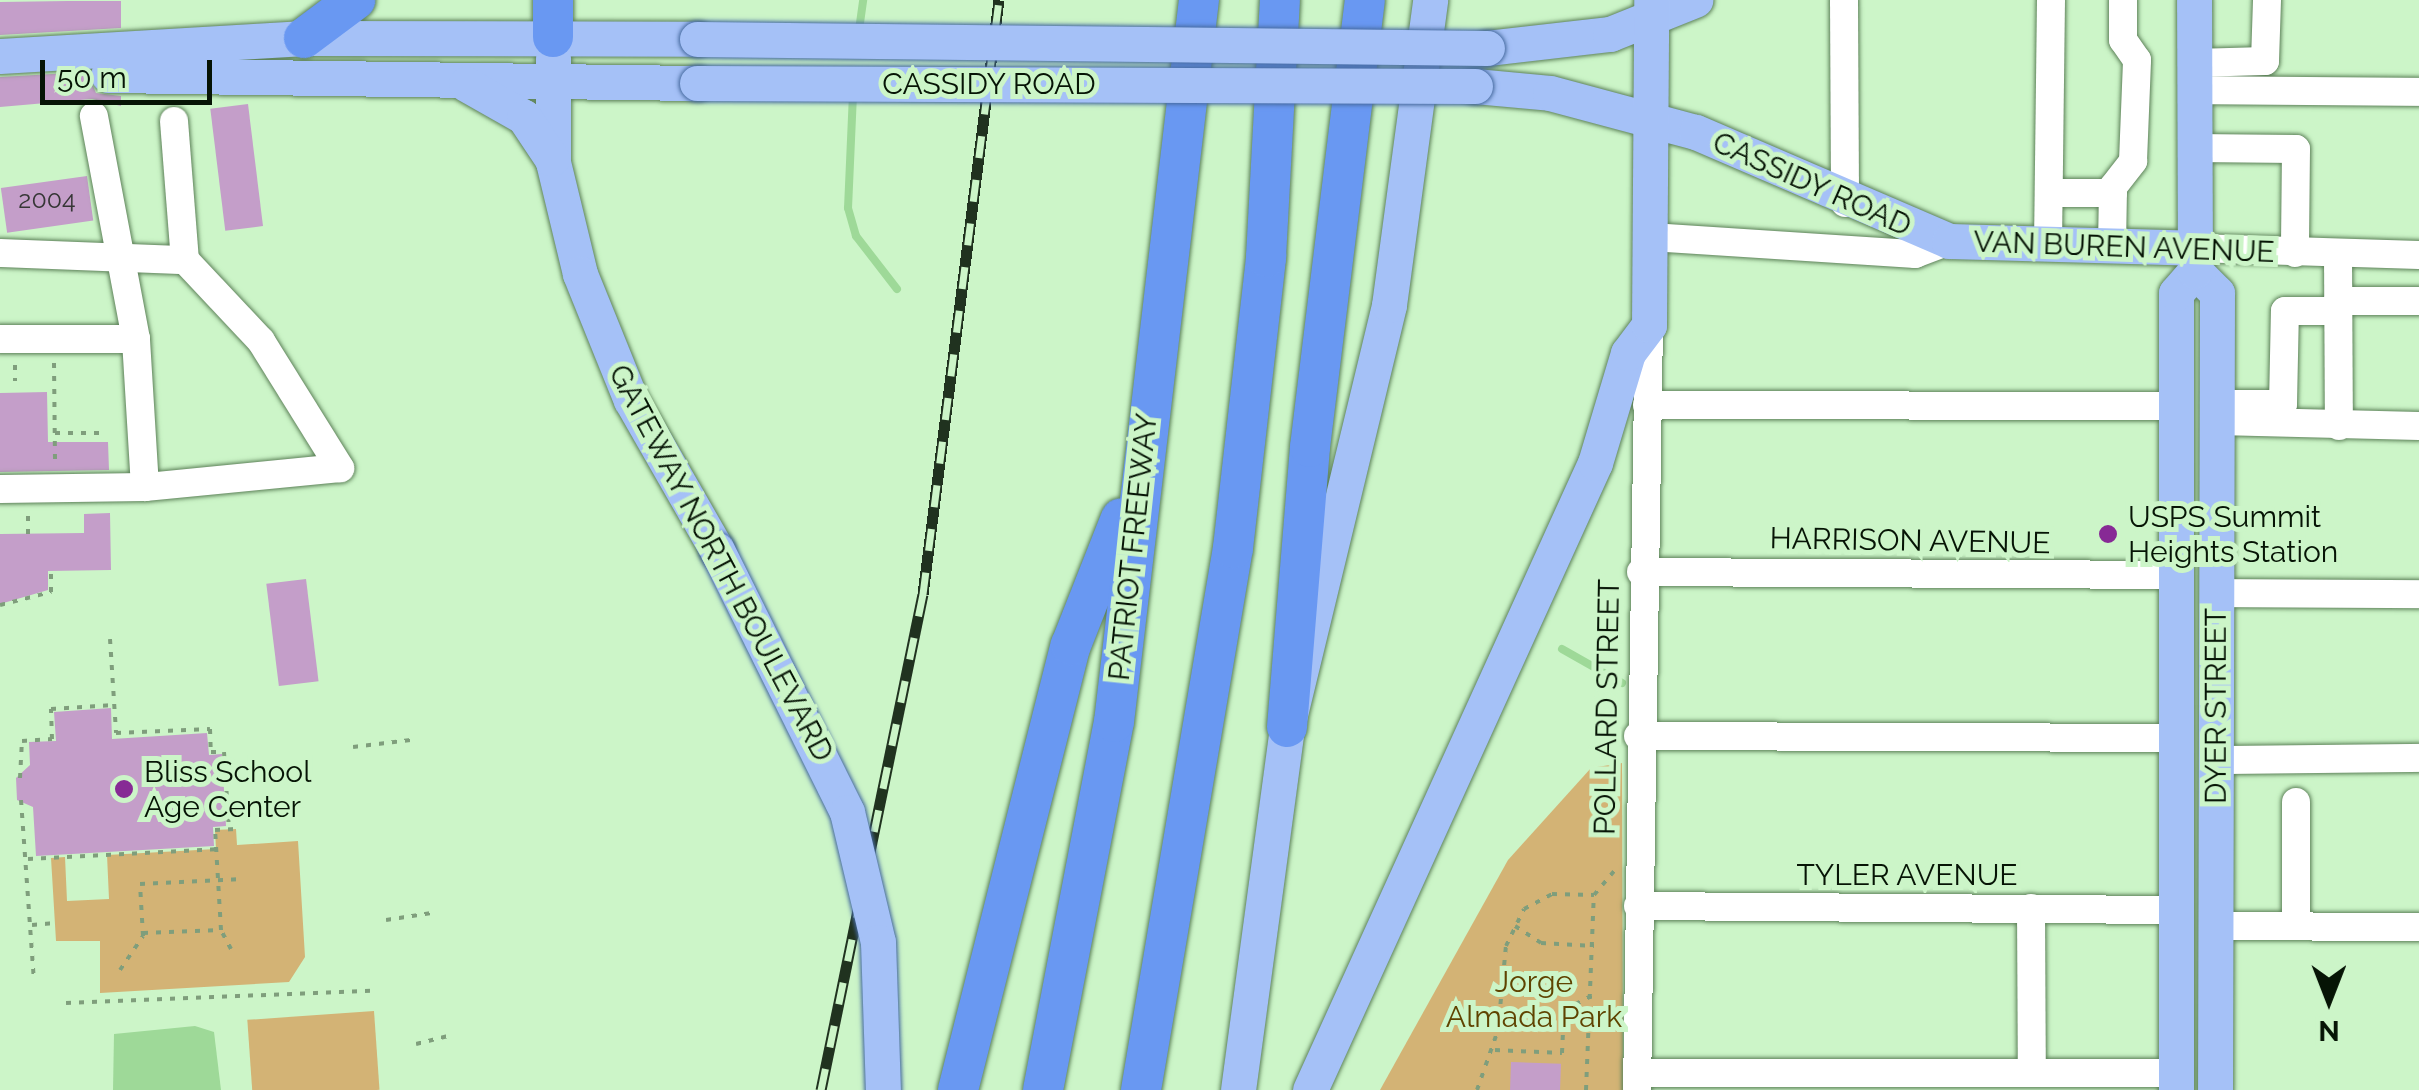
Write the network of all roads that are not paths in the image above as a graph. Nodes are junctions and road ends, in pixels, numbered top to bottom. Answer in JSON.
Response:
{"nodes":[{"id":1,"x":354,"y":0,"type":"edge"},
{"id":2,"x":1199,"y":0,"type":"edge"},
{"id":3,"x":1280,"y":0,"type":"edge"},
{"id":4,"x":1365,"y":0,"type":"edge"},
{"id":5,"x":1430,"y":0,"type":"edge"},
{"id":6,"x":1695,"y":0,"type":"edge"},
{"id":7,"x":1844,"y":0,"type":"edge"},
{"id":8,"x":2051,"y":0,"type":"edge"},
{"id":9,"x":2123,"y":0,"type":"edge"},
{"id":10,"x":2194,"y":0,"type":"edge"},
{"id":11,"x":2267,"y":0,"type":"edge"},
{"id":12,"x":1651,"y":11,"type":"edge"},
{"id":13,"x":553,"y":19,"type":"edge"},
{"id":14,"x":304,"y":38,"type":"junction"},
{"id":15,"x":0,"y":56,"type":"edge"},
{"id":16,"x":0,"y":74,"type":"edge"},
{"id":17,"x":2194,"y":76,"type":"junction"},
{"id":18,"x":452,"y":78,"type":"junction"},
{"id":19,"x":554,"y":81,"type":"junction"},
{"id":20,"x":2419,"y":92,"type":"edge"},
{"id":21,"x":94,"y":116,"type":"dead end"},
{"id":22,"x":1652,"y":118,"type":"junction"},
{"id":23,"x":174,"y":122,"type":"dead end"},
{"id":24,"x":2194,"y":148,"type":"junction"},
{"id":25,"x":553,"y":162,"type":"junction"},
{"id":26,"x":2049,"y":192,"type":"junction"},
{"id":27,"x":2113,"y":193,"type":"junction"},
{"id":28,"x":1845,"y":203,"type":"junction"},
{"id":29,"x":1652,"y":237,"type":"junction"},
{"id":30,"x":1949,"y":240,"type":"junction"},
{"id":31,"x":2048,"y":245,"type":"junction"},
{"id":32,"x":2112,"y":246,"type":"junction"},
{"id":33,"x":116,"y":251,"type":"junction"},
{"id":34,"x":0,"y":253,"type":"edge"},
{"id":35,"x":2294,"y":253,"type":"junction"},
{"id":36,"x":2338,"y":254,"type":"junction"},
{"id":37,"x":2419,"y":255,"type":"edge"},
{"id":38,"x":186,"y":260,"type":"junction"},
{"id":39,"x":2195,"y":260,"type":"junction"},
{"id":40,"x":2419,"y":301,"type":"edge"},
{"id":41,"x":2338,"y":306,"type":"junction"},
{"id":42,"x":1649,"y":325,"type":"junction"},
{"id":43,"x":0,"y":340,"type":"edge"},
{"id":44,"x":136,"y":340,"type":"junction"},
{"id":45,"x":1647,"y":405,"type":"junction"},
{"id":46,"x":2177,"y":406,"type":"junction"},
{"id":47,"x":2218,"y":413,"type":"junction"},
{"id":48,"x":2284,"y":414,"type":"junction"},
{"id":49,"x":2339,"y":426,"type":"junction"},
{"id":50,"x":2419,"y":426,"type":"edge"},
{"id":51,"x":1140,"y":471,"type":"junction"},
{"id":52,"x":145,"y":488,"type":"junction"},
{"id":53,"x":0,"y":489,"type":"edge"},
{"id":54,"x":1641,"y":572,"type":"junction"},
{"id":55,"x":2178,"y":576,"type":"junction"},
{"id":56,"x":2216,"y":593,"type":"junction"},
{"id":57,"x":2419,"y":594,"type":"edge"},
{"id":58,"x":1287,"y":726,"type":"junction"},
{"id":59,"x":2177,"y":734,"type":"junction"},
{"id":60,"x":1638,"y":736,"type":"junction"},
{"id":61,"x":2419,"y":758,"type":"edge"},
{"id":62,"x":2217,"y":760,"type":"junction"},
{"id":63,"x":2296,"y":802,"type":"dead end"},
{"id":64,"x":1638,"y":906,"type":"junction"},
{"id":65,"x":2031,"y":908,"type":"junction"},
{"id":66,"x":2176,"y":910,"type":"junction"},
{"id":67,"x":2216,"y":926,"type":"junction"},
{"id":68,"x":2296,"y":926,"type":"junction"},
{"id":69,"x":2419,"y":927,"type":"edge"},
{"id":70,"x":2032,"y":1073,"type":"junction"},
{"id":71,"x":1637,"y":1082,"type":"edge"},
{"id":72,"x":2176,"y":1082,"type":"edge"},
{"id":73,"x":884,"y":1090,"type":"edge"},
{"id":74,"x":958,"y":1090,"type":"edge"},
{"id":75,"x":1043,"y":1090,"type":"edge"},
{"id":76,"x":1141,"y":1090,"type":"edge"},
{"id":77,"x":1238,"y":1090,"type":"edge"},
{"id":78,"x":1310,"y":1090,"type":"edge"},
{"id":79,"x":2215,"y":1090,"type":"edge"}],
"edges":[{"from":1,"to":14,"type":"highway"},
{"from":2,"to":51,"type":"highway","name":"PATRIOT FREEWAY"},
{"from":3,"to":76,"type":"highway"},
{"from":4,"to":58,"type":"highway"},
{"from":5,"to":58,"type":"main road"},
{"from":6,"to":12,"type":"main road","name":"CASSIDY ROAD"},
{"from":7,"to":28,"type":"street"},
{"from":8,"to":26,"type":"street"},
{"from":9,"to":27,"type":"street"},
{"from":10,"to":17,"type":"main road","name":"DYER STREET"},
{"from":11,"to":17,"type":"street"},
{"from":12,"to":13,"type":"main road","name":"CASSIDY ROAD","bridge":true},
{"from":12,"to":22,"type":"main road"},
{"from":13,"to":14,"type":"main road","name":"CASSIDY ROAD"},
{"from":13,"to":19,"type":"main road","name":"GATEWAY NORTH BOULEVARD"},
{"from":14,"to":15,"type":"main road","name":"CASSIDY ROAD"},
{"from":16,"to":18,"type":"main road","name":"CASSIDY ROAD"},
{"from":17,"to":20,"type":"street"},
{"from":17,"to":24,"type":"main road","name":"DYER STREET"},
{"from":18,"to":19,"type":"main road","name":"CASSIDY ROAD"},
{"from":18,"to":25,"type":"main road"},
{"from":19,"to":22,"type":"main road","name":"CASSIDY ROAD","bridge":true},
{"from":19,"to":25,"type":"main road","name":"GATEWAY NORTH BOULEVARD"},
{"from":21,"to":33,"type":"street"},
{"from":22,"to":28,"type":"main road","name":"CASSIDY ROAD"},
{"from":22,"to":29,"type":"main road"},
{"from":23,"to":38,"type":"street"},
{"from":24,"to":35,"type":"street"},
{"from":24,"to":39,"type":"main road","name":"DYER STREET"},
{"from":25,"to":73,"type":"main road","name":"GATEWAY NORTH BOULEVARD","bridge":true},
{"from":26,"to":27,"type":"street"},
{"from":26,"to":31,"type":"street"},
{"from":27,"to":32,"type":"street"},
{"from":28,"to":30,"type":"main road","name":"CASSIDY ROAD"},
{"from":29,"to":30,"type":"street","name":"VAN BUREN AVENUE"},
{"from":29,"to":42,"type":"main road"},
{"from":30,"to":31,"type":"main road","name":"VAN BUREN AVENUE"},
{"from":31,"to":32,"type":"main road","name":"VAN BUREN AVENUE"},
{"from":32,"to":39,"type":"main road","name":"VAN BUREN AVENUE"},
{"from":33,"to":34,"type":"street"},
{"from":33,"to":38,"type":"street"},
{"from":33,"to":44,"type":"street"},
{"from":35,"to":36,"type":"street","name":"VAN BUREN AVENUE"},
{"from":35,"to":39,"type":"street","name":"VAN BUREN AVENUE"},
{"from":36,"to":37,"type":"street","name":"VAN BUREN AVENUE"},
{"from":36,"to":41,"type":"street"},
{"from":38,"to":52,"type":"street"},
{"from":39,"to":46,"type":"main road","name":"DYER STREET"},
{"from":39,"to":47,"type":"main road","name":"DYER STREET"},
{"from":40,"to":41,"type":"street"},
{"from":41,"to":48,"type":"street"},
{"from":41,"to":49,"type":"street"},
{"from":42,"to":45,"type":"street","name":"POLLARD STREET"},
{"from":42,"to":78,"type":"main road"},
{"from":43,"to":44,"type":"street"},
{"from":44,"to":52,"type":"street"},
{"from":45,"to":46,"type":"street"},
{"from":45,"to":54,"type":"street","name":"POLLARD STREET"},
{"from":46,"to":55,"type":"main road","name":"DYER STREET"},
{"from":47,"to":48,"type":"street"},
{"from":47,"to":56,"type":"main road","name":"DYER STREET"},
{"from":48,"to":49,"type":"street"},
{"from":49,"to":50,"type":"street"},
{"from":51,"to":74,"type":"highway"},
{"from":51,"to":75,"type":"highway","name":"PATRIOT FREEWAY"},
{"from":52,"to":53,"type":"street"},
{"from":54,"to":55,"type":"street","name":"HARRISON AVENUE"},
{"from":54,"to":60,"type":"street","name":"POLLARD STREET"},
{"from":55,"to":59,"type":"main road","name":"DYER STREET"},
{"from":56,"to":57,"type":"street"},
{"from":56,"to":62,"type":"main road","name":"DYER STREET"},
{"from":58,"to":77,"type":"main road"},
{"from":59,"to":60,"type":"street"},
{"from":59,"to":66,"type":"main road","name":"DYER STREET"},
{"from":59,"to":67,"type":"main road"},
{"from":60,"to":64,"type":"street","name":"POLLARD STREET"},
{"from":61,"to":62,"type":"street"},
{"from":62,"to":67,"type":"main road","name":"DYER STREET"},
{"from":63,"to":68,"type":"street"},
{"from":64,"to":65,"type":"street","name":"TYLER AVENUE"},
{"from":64,"to":71,"type":"street","name":"POLLARD STREET"},
{"from":65,"to":66,"type":"street","name":"TYLER AVENUE"},
{"from":65,"to":70,"type":"street"},
{"from":66,"to":72,"type":"main road","name":"DYER STREET"},
{"from":67,"to":68,"type":"street"},
{"from":67,"to":79,"type":"main road","name":"DYER STREET"},
{"from":68,"to":69,"type":"street"},
{"from":70,"to":71,"type":"street"},
{"from":70,"to":72,"type":"street"}]}
